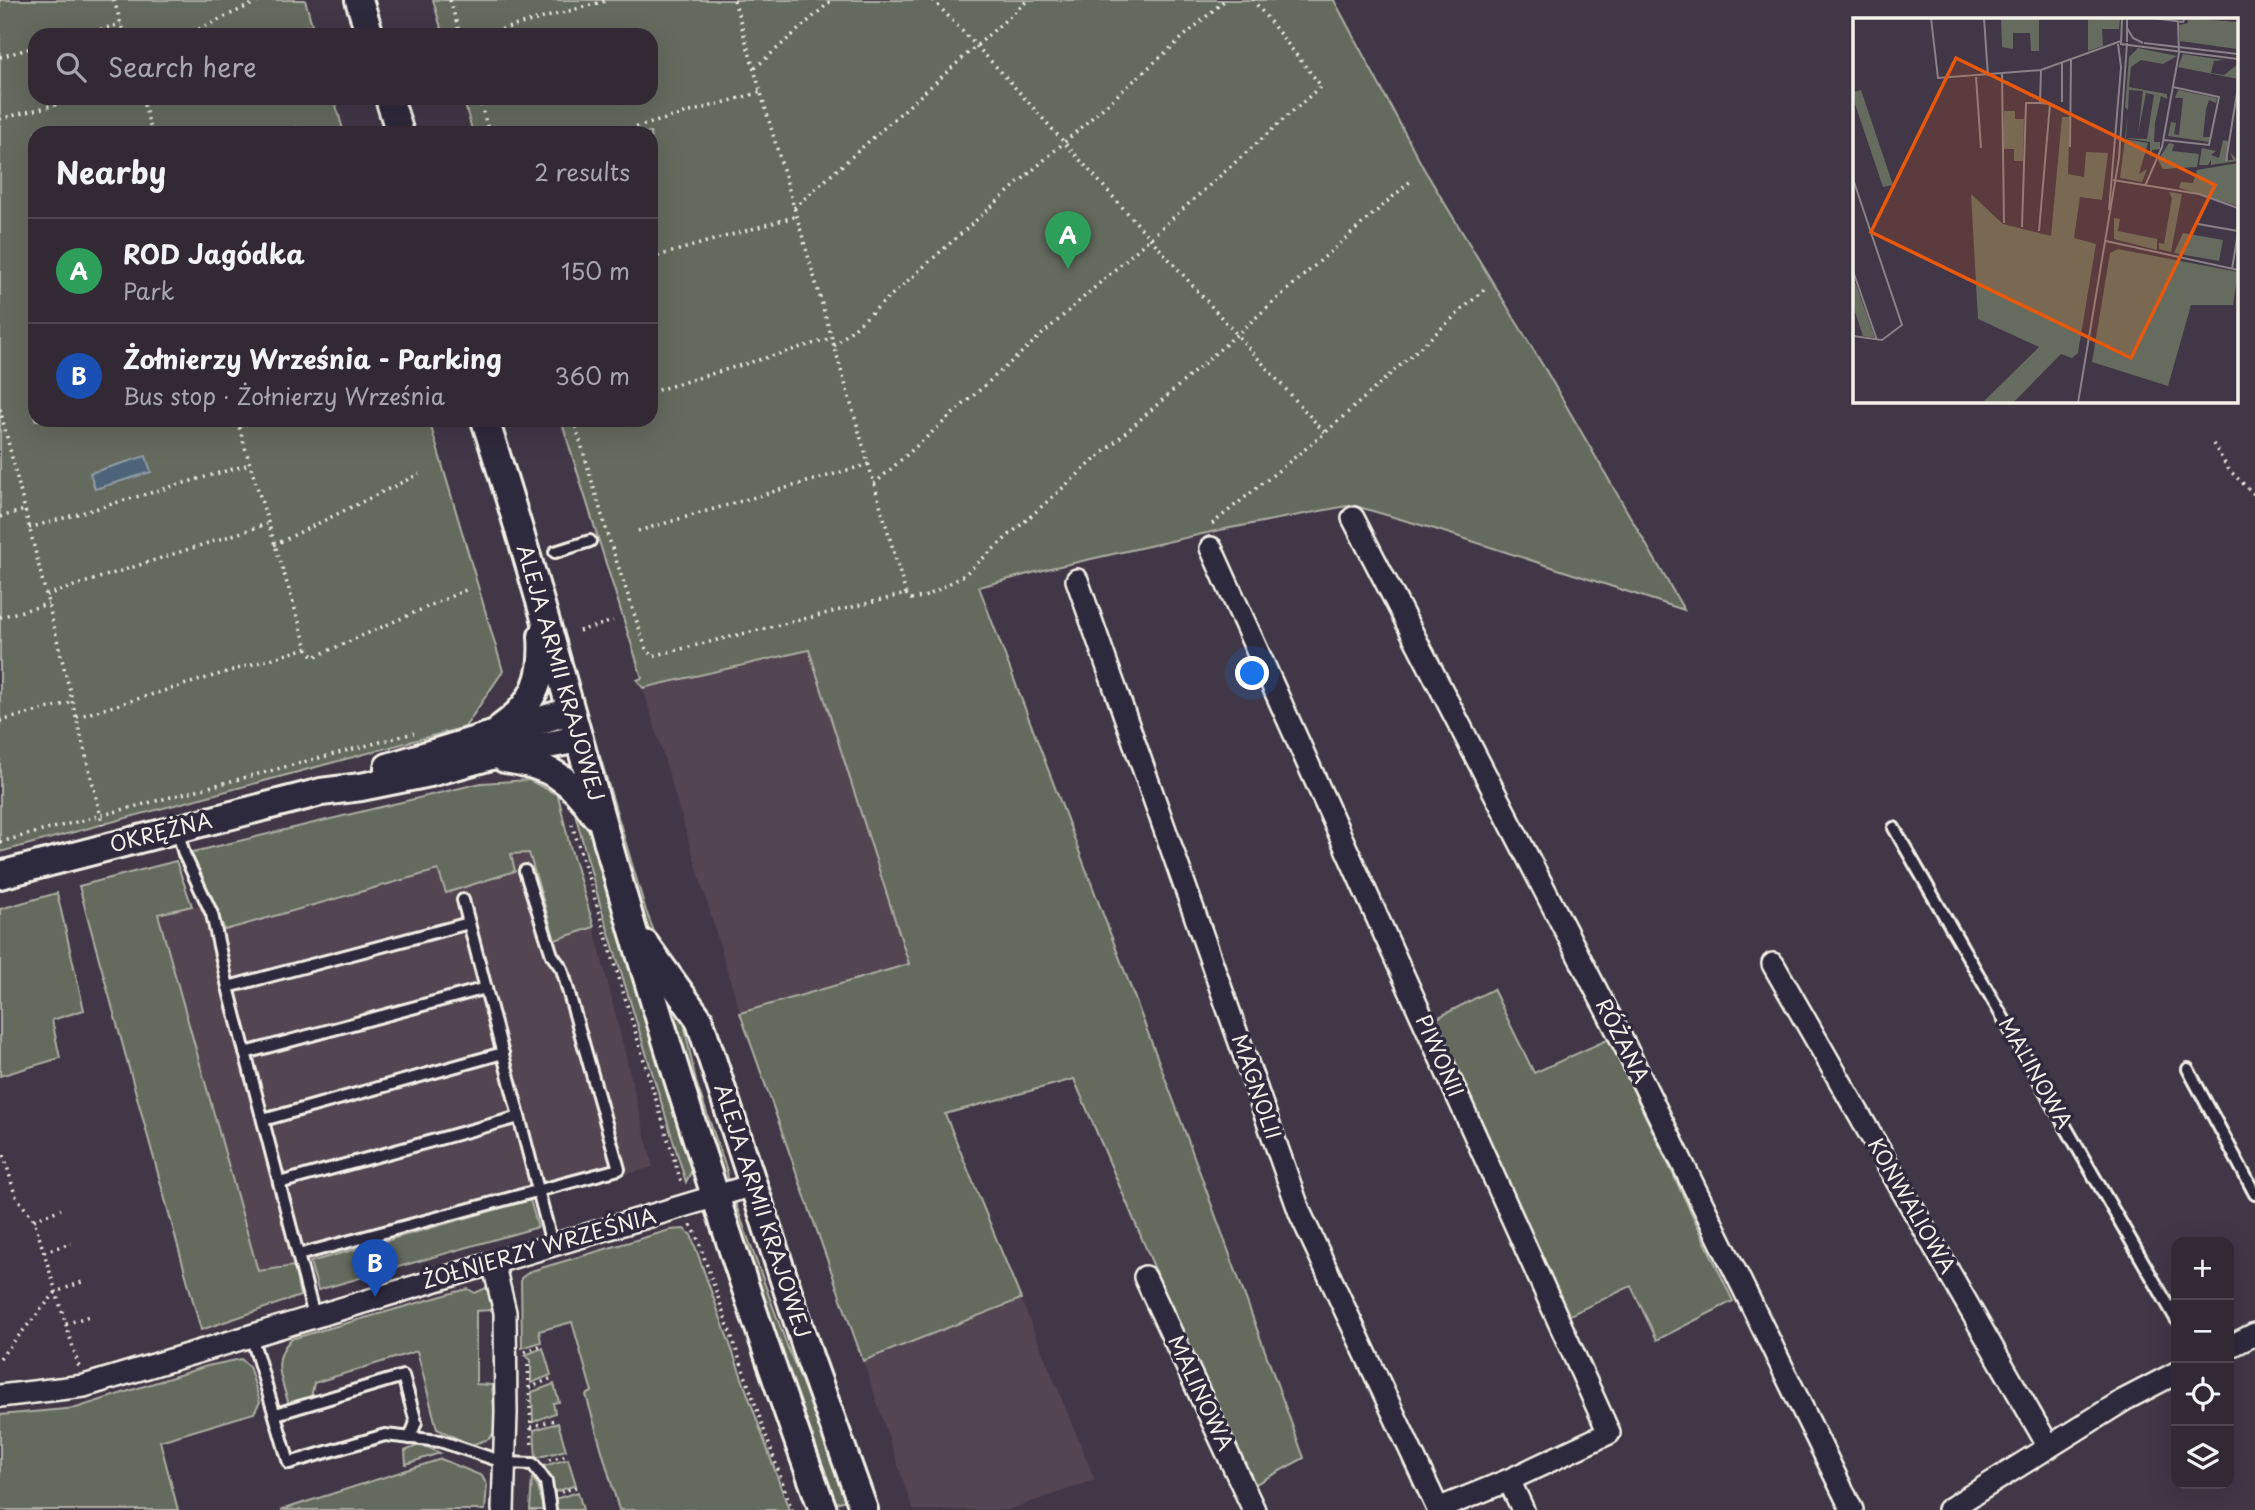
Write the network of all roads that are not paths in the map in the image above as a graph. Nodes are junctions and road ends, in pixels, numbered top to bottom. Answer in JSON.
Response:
{"nodes":[{"id":1,"x":359,"y":0,"type":"edge"},
{"id":2,"x":368,"y":28,"type":"edge"},
{"id":3,"x":391,"y":105,"type":"edge"},
{"id":4,"x":398,"y":126,"type":"edge"},
{"id":5,"x":487,"y":427,"type":"edge"},
{"id":6,"x":1353,"y":518,"type":"dead end"},
{"id":7,"x":590,"y":541,"type":"dead end"},
{"id":8,"x":1211,"y":548,"type":"dead end"},
{"id":9,"x":555,"y":552,"type":"dead end"},
{"id":10,"x":1077,"y":580,"type":"dead end"},
{"id":11,"x":540,"y":600,"type":"junction"},
{"id":12,"x":575,"y":725,"type":"junction"},
{"id":13,"x":492,"y":745,"type":"junction"},
{"id":14,"x":1894,"y":828,"type":"dead end"},
{"id":15,"x":177,"y":829,"type":"junction"},
{"id":16,"x":606,"y":832,"type":"junction"},
{"id":17,"x":525,"y":871,"type":"dead end"},
{"id":18,"x":0,"y":875,"type":"edge"},
{"id":19,"x":463,"y":900,"type":"dead end"},
{"id":20,"x":469,"y":923,"type":"junction"},
{"id":21,"x":633,"y":928,"type":"junction"},
{"id":22,"x":1773,"y":964,"type":"dead end"},
{"id":23,"x":228,"y":986,"type":"junction"},
{"id":24,"x":486,"y":988,"type":"junction"},
{"id":25,"x":245,"y":1053,"type":"junction"},
{"id":26,"x":503,"y":1053,"type":"junction"},
{"id":27,"x":2188,"y":1069,"type":"dead end"},
{"id":28,"x":519,"y":1117,"type":"junction"},
{"id":29,"x":263,"y":1120,"type":"junction"},
{"id":30,"x":279,"y":1183,"type":"junction"},
{"id":31,"x":753,"y":1185,"type":"junction"},
{"id":32,"x":538,"y":1190,"type":"junction"},
{"id":33,"x":2255,"y":1194,"type":"edge"},
{"id":34,"x":716,"y":1197,"type":"junction"},
{"id":35,"x":552,"y":1244,"type":"junction"},
{"id":36,"x":298,"y":1255,"type":"junction"},
{"id":37,"x":493,"y":1262,"type":"junction"},
{"id":38,"x":1145,"y":1277,"type":"dead end"},
{"id":39,"x":2171,"y":1310,"type":"edge"},
{"id":40,"x":314,"y":1316,"type":"junction"},
{"id":41,"x":2255,"y":1334,"type":"edge"},
{"id":42,"x":251,"y":1335,"type":"junction"},
{"id":43,"x":2234,"y":1344,"type":"edge"},
{"id":44,"x":2171,"y":1376,"type":"edge"},
{"id":45,"x":0,"y":1396,"type":"edge"},
{"id":46,"x":276,"y":1414,"type":"junction"},
{"id":47,"x":410,"y":1438,"type":"junction"},
{"id":48,"x":2049,"y":1447,"type":"junction"},
{"id":49,"x":506,"y":1463,"type":"junction"},
{"id":50,"x":1509,"y":1480,"type":"junction"},
{"id":51,"x":1972,"y":1504,"type":"edge"},
{"id":52,"x":503,"y":1510,"type":"edge"},
{"id":53,"x":550,"y":1510,"type":"edge"},
{"id":54,"x":823,"y":1510,"type":"edge"},
{"id":55,"x":864,"y":1510,"type":"edge"},
{"id":56,"x":1254,"y":1510,"type":"edge"},
{"id":57,"x":1523,"y":1510,"type":"edge"},
{"id":58,"x":1852,"y":1510,"type":"edge"},
{"id":59,"x":1948,"y":1510,"type":"edge"}],
"edges":[{"from":1,"to":2,"type":"street"},
{"from":3,"to":4,"type":"street"},
{"from":5,"to":11,"type":"street","name":"ALEJA ARMII KRAJOWEJ"},
{"from":6,"to":58,"type":"street","name":"RÓŻANA"},
{"from":7,"to":9,"type":"lane"},
{"from":8,"to":50,"type":"street","name":"PIWONII"},
{"from":10,"to":50,"type":"street","name":"MAGNOLII"},
{"from":11,"to":12,"type":"street","name":"ALEJA ARMII KRAJOWEJ"},
{"from":11,"to":13,"type":"street"},
{"from":12,"to":13,"type":"street","name":"OKRĘŻNA"},
{"from":12,"to":16,"type":"street","name":"ALEJA ARMII KRAJOWEJ"},
{"from":13,"to":15,"type":"street","name":"OKRĘŻNA"},
{"from":13,"to":16,"type":"street"},
{"from":14,"to":39,"type":"lane","name":"MALINOWA"},
{"from":15,"to":18,"type":"street","name":"OKRĘŻNA"},
{"from":15,"to":23,"type":"lane"},
{"from":16,"to":21,"type":"street","name":"ALEJA ARMII KRAJOWEJ"},
{"from":17,"to":32,"type":"lane"},
{"from":19,"to":20,"type":"lane"},
{"from":20,"to":23,"type":"lane"},
{"from":20,"to":24,"type":"lane"},
{"from":21,"to":31,"type":"street","name":"ALEJA ARMII KRAJOWEJ"},
{"from":21,"to":34,"type":"street","name":"ALEJA ARMII KRAJOWEJ"},
{"from":22,"to":48,"type":"street","name":"KONWALIOWA"},
{"from":23,"to":25,"type":"lane"},
{"from":24,"to":25,"type":"lane"},
{"from":24,"to":26,"type":"lane"},
{"from":25,"to":29,"type":"lane"},
{"from":26,"to":28,"type":"lane"},
{"from":26,"to":29,"type":"lane"},
{"from":27,"to":33,"type":"lane"},
{"from":28,"to":30,"type":"lane"},
{"from":28,"to":32,"type":"lane"},
{"from":29,"to":30,"type":"lane"},
{"from":30,"to":36,"type":"lane"},
{"from":31,"to":34,"type":"street","name":"ŻOŁNIERZY WRZEŚNIA"},
{"from":31,"to":55,"type":"street","name":"ALEJA ARMII KRAJOWEJ"},
{"from":32,"to":35,"type":"lane"},
{"from":32,"to":36,"type":"lane"},
{"from":34,"to":35,"type":"street","name":"ŻOŁNIERZY WRZEŚNIA"},
{"from":34,"to":54,"type":"street","name":"ALEJA ARMII KRAJOWEJ"},
{"from":35,"to":37,"type":"street","name":"ŻOŁNIERZY WRZEŚNIA"},
{"from":36,"to":40,"type":"lane"},
{"from":37,"to":40,"type":"street","name":"ŻOŁNIERZY WRZEŚNIA"},
{"from":37,"to":49,"type":"street"},
{"from":38,"to":56,"type":"street","name":"MALINOWA"},
{"from":40,"to":42,"type":"street","name":"ŻOŁNIERZY WRZEŚNIA"},
{"from":41,"to":43,"type":"street"},
{"from":42,"to":45,"type":"street","name":"ŻOŁNIERZY WRZEŚNIA"},
{"from":42,"to":46,"type":"lane"},
{"from":44,"to":48,"type":"street"},
{"from":46,"to":47,"type":"lane"},
{"from":46,"to":47,"type":"lane"},
{"from":47,"to":49,"type":"lane"},
{"from":48,"to":51,"type":"street"},
{"from":49,"to":52,"type":"street"},
{"from":49,"to":53,"type":"lane"},
{"from":50,"to":57,"type":"street"},
{"from":51,"to":59,"type":"street"}]}
